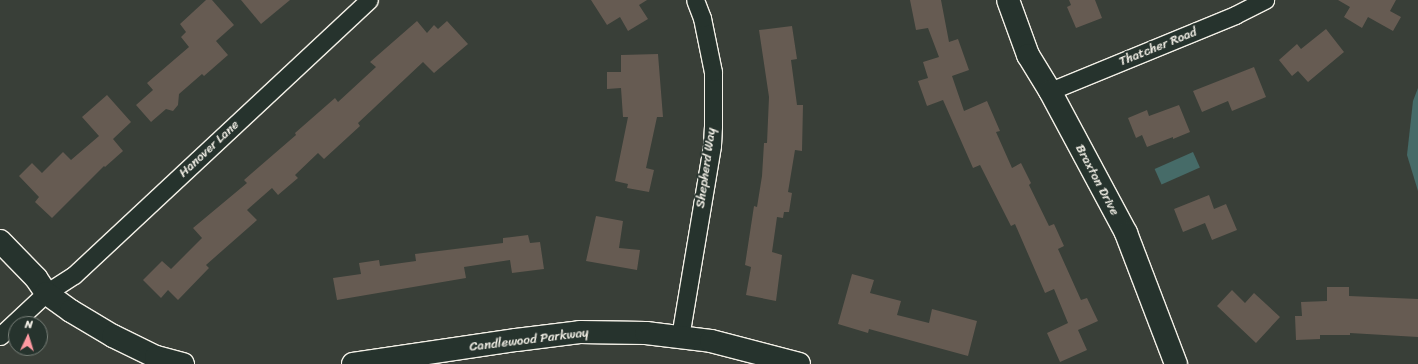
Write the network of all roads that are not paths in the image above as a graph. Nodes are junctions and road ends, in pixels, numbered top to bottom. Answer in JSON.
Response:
{"nodes":[{"id":1,"x":369,"y":0,"type":"edge"},
{"id":2,"x":695,"y":0,"type":"edge"},
{"id":3,"x":1008,"y":0,"type":"edge"},
{"id":4,"x":1265,"y":0,"type":"edge"},
{"id":5,"x":1050,"y":91,"type":"junction"},
{"id":6,"x":0,"y":241,"type":"edge"},
{"id":7,"x":46,"y":293,"type":"junction"},
{"id":8,"x":0,"y":336,"type":"edge"},
{"id":9,"x":680,"y":337,"type":"junction"},
{"id":10,"x":183,"y":364,"type":"edge"},
{"id":11,"x":353,"y":364,"type":"edge"},
{"id":12,"x":798,"y":364,"type":"edge"},
{"id":13,"x":1176,"y":364,"type":"edge"}],
"edges":[{"from":1,"to":7,"type":"street","name":"Hanover Lane"},
{"from":2,"to":9,"type":"street","name":"Shepherd Way"},
{"from":3,"to":5,"type":"street","name":"Braxton Drive"},
{"from":4,"to":5,"type":"street","name":"Thatcher Road"},
{"from":5,"to":13,"type":"street","name":"Braxton Drive"},
{"from":6,"to":7,"type":"street"},
{"from":7,"to":8,"type":"street","name":"Hanover Lane"},
{"from":7,"to":10,"type":"street"},
{"from":9,"to":11,"type":"street","name":"Candlewood Parkway"},
{"from":9,"to":12,"type":"street","name":"Candlewood Parkway"}]}
